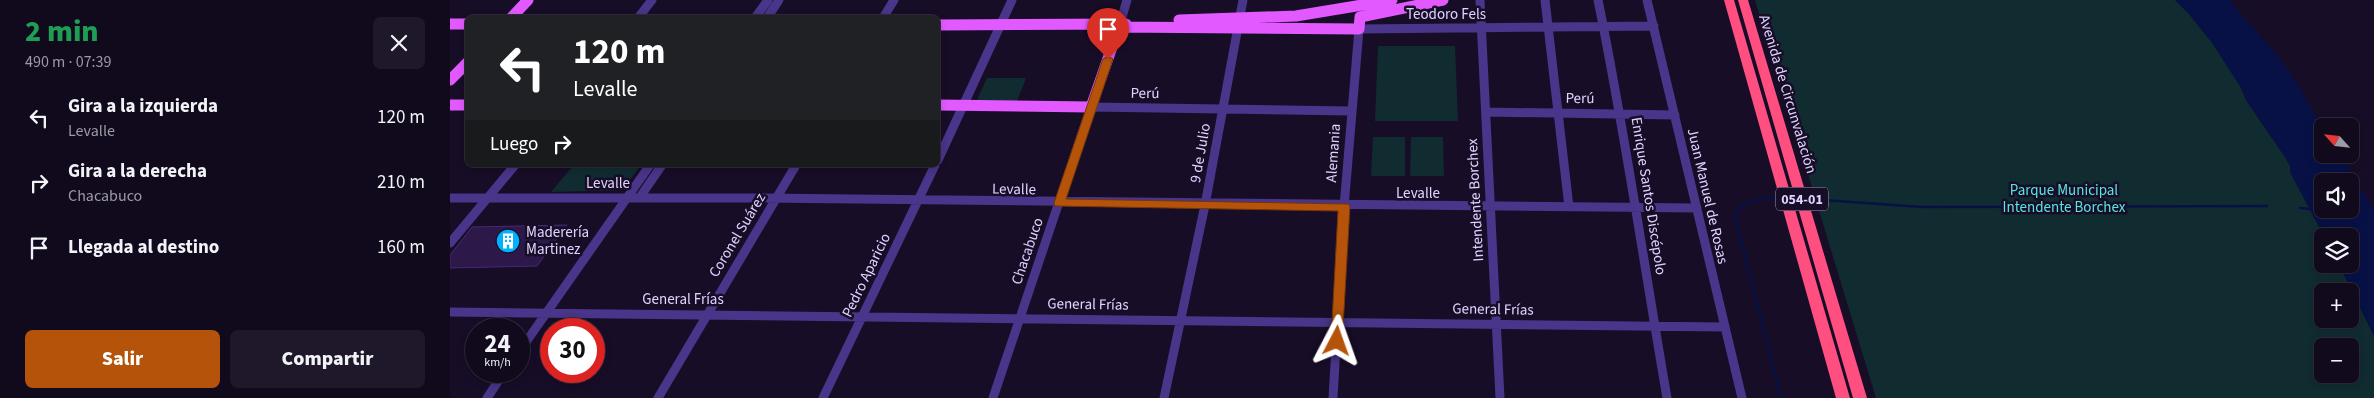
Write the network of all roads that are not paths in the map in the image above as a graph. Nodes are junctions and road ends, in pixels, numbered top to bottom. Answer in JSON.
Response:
{"nodes":[{"id":1,"x":528,"y":0,"type":"edge"},
{"id":2,"x":652,"y":0,"type":"edge"},
{"id":3,"x":768,"y":0,"type":"edge"},
{"id":4,"x":779,"y":0,"type":"edge"},
{"id":5,"x":894,"y":0,"type":"edge"},
{"id":6,"x":1012,"y":0,"type":"edge"},
{"id":7,"x":1128,"y":0,"type":"edge"},
{"id":8,"x":1243,"y":0,"type":"edge"},
{"id":9,"x":1392,"y":0,"type":"edge"},
{"id":10,"x":1444,"y":0,"type":"edge"},
{"id":11,"x":1545,"y":0,"type":"edge"},
{"id":12,"x":1598,"y":0,"type":"edge"},
{"id":13,"x":1648,"y":0,"type":"edge"},
{"id":14,"x":1729,"y":0,"type":"edge"},
{"id":15,"x":1743,"y":0,"type":"edge"},
{"id":16,"x":1479,"y":1,"type":"edge"},
{"id":17,"x":1362,"y":2,"type":"edge"},
{"id":18,"x":514,"y":15,"type":"edge"},
{"id":19,"x":640,"y":15,"type":"edge"},
{"id":20,"x":757,"y":15,"type":"edge"},
{"id":21,"x":769,"y":15,"type":"edge"},
{"id":22,"x":885,"y":15,"type":"edge"},
{"id":23,"x":1360,"y":17,"type":"junction"},
{"id":24,"x":1238,"y":23,"type":"junction"},
{"id":25,"x":450,"y":24,"type":"edge"},
{"id":26,"x":465,"y":24,"type":"edge"},
{"id":27,"x":940,"y":25,"type":"edge"},
{"id":28,"x":1000,"y":26,"type":"junction"},
{"id":29,"x":1119,"y":26,"type":"junction"},
{"id":30,"x":1603,"y":26,"type":"junction"},
{"id":31,"x":1654,"y":26,"type":"junction"},
{"id":32,"x":1549,"y":28,"type":"junction"},
{"id":33,"x":1359,"y":29,"type":"junction"},
{"id":34,"x":1482,"y":29,"type":"junction"},
{"id":35,"x":465,"y":65,"type":"edge"},
{"id":36,"x":450,"y":80,"type":"edge"},
{"id":37,"x":465,"y":104,"type":"edge"},
{"id":38,"x":450,"y":105,"type":"edge"},
{"id":39,"x":940,"y":106,"type":"edge"},
{"id":40,"x":963,"y":106,"type":"junction"},
{"id":41,"x":1091,"y":107,"type":"junction"},
{"id":42,"x":1222,"y":109,"type":"junction"},
{"id":43,"x":1351,"y":111,"type":"junction"},
{"id":44,"x":1486,"y":112,"type":"junction"},
{"id":45,"x":1559,"y":113,"type":"junction"},
{"id":46,"x":1621,"y":114,"type":"junction"},
{"id":47,"x":1675,"y":114,"type":"junction"},
{"id":48,"x":940,"y":156,"type":"edge"},
{"id":49,"x":513,"y":167,"type":"edge"},
{"id":50,"x":649,"y":167,"type":"edge"},
{"id":51,"x":661,"y":167,"type":"edge"},
{"id":52,"x":795,"y":167,"type":"edge"},
{"id":53,"x":934,"y":167,"type":"edge"},
{"id":54,"x":627,"y":197,"type":"junction"},
{"id":55,"x":640,"y":197,"type":"junction"},
{"id":56,"x":450,"y":198,"type":"edge"},
{"id":57,"x":488,"y":198,"type":"junction"},
{"id":58,"x":776,"y":198,"type":"junction"},
{"id":59,"x":918,"y":201,"type":"junction"},
{"id":60,"x":1059,"y":203,"type":"junction"},
{"id":61,"x":1205,"y":205,"type":"junction"},
{"id":62,"x":1344,"y":206,"type":"junction"},
{"id":63,"x":1490,"y":206,"type":"junction"},
{"id":64,"x":1569,"y":207,"type":"junction"},
{"id":65,"x":1634,"y":208,"type":"junction"},
{"id":66,"x":1697,"y":208,"type":"junction"},
{"id":67,"x":450,"y":243,"type":"edge"},
{"id":68,"x":450,"y":312,"type":"edge"},
{"id":69,"x":546,"y":313,"type":"junction"},
{"id":70,"x":708,"y":314,"type":"junction"},
{"id":71,"x":863,"y":316,"type":"junction"},
{"id":72,"x":1021,"y":318,"type":"junction"},
{"id":73,"x":1180,"y":320,"type":"junction"},
{"id":74,"x":1339,"y":322,"type":"junction"},
{"id":75,"x":1496,"y":324,"type":"junction"},
{"id":76,"x":1656,"y":326,"type":"junction"},
{"id":77,"x":1725,"y":327,"type":"junction"},
{"id":78,"x":530,"y":336,"type":"edge"},
{"id":79,"x":497,"y":383,"type":"edge"},
{"id":80,"x":487,"y":398,"type":"edge"},
{"id":81,"x":658,"y":398,"type":"edge"},
{"id":82,"x":823,"y":398,"type":"edge"},
{"id":83,"x":994,"y":398,"type":"edge"},
{"id":84,"x":1164,"y":398,"type":"edge"},
{"id":85,"x":1333,"y":398,"type":"edge"},
{"id":86,"x":1500,"y":398,"type":"edge"},
{"id":87,"x":1667,"y":398,"type":"edge"},
{"id":88,"x":1742,"y":398,"type":"edge"},
{"id":89,"x":1843,"y":398,"type":"edge"},
{"id":90,"x":1860,"y":398,"type":"edge"}],
"edges":[{"from":1,"to":18,"type":"main road"},
{"from":2,"to":19,"type":"street"},
{"from":3,"to":20,"type":"street"},
{"from":4,"to":21,"type":"street"},
{"from":5,"to":22,"type":"street"},
{"from":6,"to":28,"type":"street"},
{"from":7,"to":29,"type":"street","name":"Chacabuco"},
{"from":8,"to":24,"type":"street","name":"9 de Julio"},
{"from":9,"to":17,"type":"main road"},
{"from":10,"to":23,"type":"main road"},
{"from":11,"to":32,"type":"street"},
{"from":12,"to":30,"type":"street","name":"Enrique Santos Discépolo"},
{"from":13,"to":31,"type":"street","name":"Juan Manuel de Rosas"},
{"from":14,"to":89,"type":"highway","name":"Avenida de Circunvalación","number":"054-01"},
{"from":15,"to":90,"type":"highway","name":"Avenida de Circunvalación","number":"054-01"},
{"from":16,"to":34,"type":"street","name":"Intendente Borchex"},
{"from":17,"to":23,"type":"street","name":"Alemania"},
{"from":17,"to":24,"type":"main road"},
{"from":23,"to":33,"type":"main road","name":"Alemania"},
{"from":24,"to":29,"type":"main road"},
{"from":24,"to":33,"type":"main road","name":"Teodoro Fels"},
{"from":24,"to":42,"type":"street","name":"9 de Julio"},
{"from":25,"to":26,"type":"main road"},
{"from":27,"to":28,"type":"main road"},
{"from":28,"to":29,"type":"main road"},
{"from":28,"to":40,"type":"street"},
{"from":29,"to":41,"type":"main road","name":"Chacabuco"},
{"from":30,"to":31,"type":"street","name":"Teodoro Fels"},
{"from":30,"to":32,"type":"street","name":"Teodoro Fels"},
{"from":30,"to":46,"type":"street","name":"Enrique Santos Discépolo"},
{"from":31,"to":47,"type":"street","name":"Juan Manuel de Rosas"},
{"from":32,"to":34,"type":"street","name":"Teodoro Fels"},
{"from":32,"to":45,"type":"street"},
{"from":33,"to":34,"type":"street","name":"Teodoro Fels"},
{"from":33,"to":43,"type":"street","name":"Alemania"},
{"from":34,"to":44,"type":"street","name":"Intendente Borchex"},
{"from":35,"to":36,"type":"main road"},
{"from":37,"to":38,"type":"main road"},
{"from":39,"to":40,"type":"main road","name":"Perú"},
{"from":40,"to":41,"type":"main road","name":"Perú"},
{"from":40,"to":48,"type":"street"},
{"from":41,"to":42,"type":"street","name":"Perú"},
{"from":41,"to":60,"type":"street","name":"Chacabuco"},
{"from":42,"to":43,"type":"street","name":"Perú"},
{"from":42,"to":61,"type":"street","name":"9 de Julio"},
{"from":43,"to":62,"type":"street","name":"Alemania"},
{"from":44,"to":45,"type":"street","name":"Perú"},
{"from":44,"to":63,"type":"street","name":"Intendente Borchex"},
{"from":45,"to":46,"type":"street","name":"Perú"},
{"from":45,"to":64,"type":"street"},
{"from":46,"to":47,"type":"street","name":"Perú"},
{"from":46,"to":65,"type":"street","name":"Enrique Santos Discépolo"},
{"from":47,"to":66,"type":"street","name":"Juan Manuel de Rosas"},
{"from":49,"to":57,"type":"street"},
{"from":50,"to":54,"type":"street"},
{"from":51,"to":55,"type":"street"},
{"from":52,"to":58,"type":"street","name":"Coronel Suárez"},
{"from":53,"to":59,"type":"street","name":"Pedro Aparicio"},
{"from":54,"to":55,"type":"street","name":"Levalle"},
{"from":54,"to":57,"type":"street","name":"Levalle"},
{"from":54,"to":69,"type":"street"},
{"from":55,"to":58,"type":"street","name":"Levalle"},
{"from":56,"to":57,"type":"street","name":"Levalle"},
{"from":57,"to":67,"type":"street"},
{"from":58,"to":59,"type":"street","name":"Levalle"},
{"from":58,"to":70,"type":"street","name":"Coronel Suárez"},
{"from":59,"to":60,"type":"street","name":"Levalle"},
{"from":59,"to":71,"type":"street","name":"Pedro Aparicio"},
{"from":60,"to":61,"type":"street","name":"Levalle"},
{"from":60,"to":72,"type":"street","name":"Chacabuco"},
{"from":61,"to":62,"type":"street","name":"Levalle"},
{"from":61,"to":73,"type":"street","name":"9 de Julio"},
{"from":62,"to":63,"type":"street","name":"Levalle"},
{"from":62,"to":74,"type":"street","name":"Alemania"},
{"from":63,"to":64,"type":"street","name":"Levalle"},
{"from":63,"to":75,"type":"street","name":"Intendente Borchex"},
{"from":64,"to":65,"type":"street","name":"Levalle"},
{"from":65,"to":66,"type":"street","name":"Levalle"},
{"from":65,"to":76,"type":"street","name":"Enrique Santos Discépolo"},
{"from":66,"to":77,"type":"street","name":"Juan Manuel de Rosas"},
{"from":68,"to":69,"type":"street","name":"General Frías"},
{"from":69,"to":70,"type":"street","name":"General Frías"},
{"from":69,"to":78,"type":"street"},
{"from":70,"to":71,"type":"street","name":"General Frías"},
{"from":70,"to":81,"type":"street","name":"Coronel Suárez"},
{"from":71,"to":72,"type":"street","name":"General Frías"},
{"from":71,"to":82,"type":"street","name":"Pedro Aparicio"},
{"from":72,"to":73,"type":"street","name":"General Frías"},
{"from":72,"to":83,"type":"street","name":"Chacabuco"},
{"from":73,"to":74,"type":"street","name":"General Frías"},
{"from":73,"to":84,"type":"street","name":"9 de Julio"},
{"from":74,"to":75,"type":"street","name":"General Frías"},
{"from":74,"to":85,"type":"street","name":"Alemania"},
{"from":75,"to":76,"type":"street","name":"General Frías"},
{"from":75,"to":86,"type":"street","name":"Intendente Borchex"},
{"from":76,"to":77,"type":"street","name":"General Frías"},
{"from":76,"to":87,"type":"street","name":"Enrique Santos Discépolo"},
{"from":77,"to":88,"type":"street","name":"Juan Manuel de Rosas"},
{"from":79,"to":80,"type":"street"}]}
